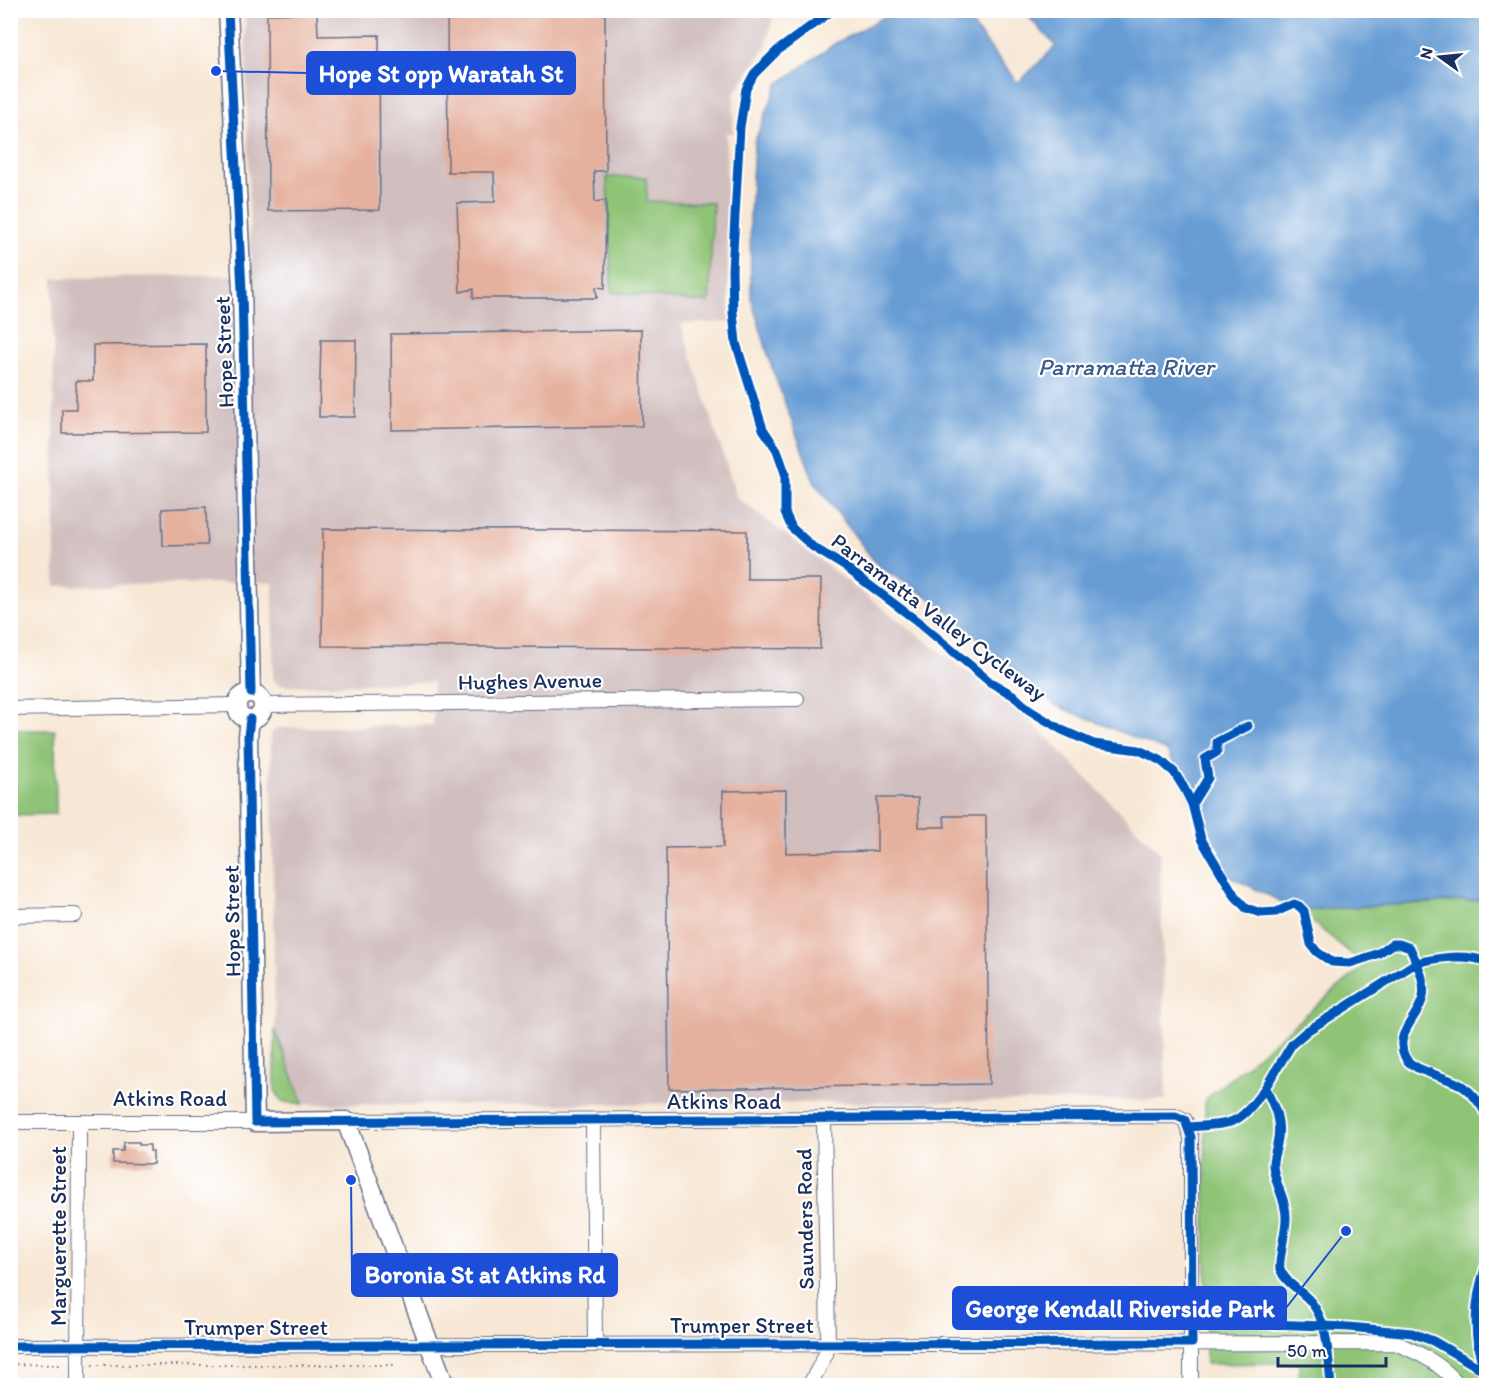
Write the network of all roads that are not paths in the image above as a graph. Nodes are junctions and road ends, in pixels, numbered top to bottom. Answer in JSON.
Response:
{"nodes":[{"id":1,"x":228,"y":10,"type":"edge"},
{"id":2,"x":797,"y":699,"type":"dead end"},
{"id":3,"x":250,"y":701,"type":"junction"},
{"id":4,"x":10,"y":709,"type":"edge"},
{"id":5,"x":75,"y":915,"type":"dead end"},
{"id":6,"x":10,"y":916,"type":"edge"},
{"id":7,"x":593,"y":1120,"type":"junction"},
{"id":8,"x":824,"y":1120,"type":"junction"},
{"id":9,"x":346,"y":1121,"type":"junction"},
{"id":10,"x":10,"y":1122,"type":"edge"},
{"id":11,"x":255,"y":1122,"type":"junction"},
{"id":12,"x":79,"y":1123,"type":"junction"},
{"id":13,"x":1192,"y":1343,"type":"junction"},
{"id":14,"x":595,"y":1344,"type":"junction"},
{"id":15,"x":828,"y":1344,"type":"junction"},
{"id":16,"x":429,"y":1345,"type":"junction"},
{"id":17,"x":10,"y":1346,"type":"edge"},
{"id":18,"x":78,"y":1347,"type":"junction"},
{"id":19,"x":78,"y":1386,"type":"edge"},
{"id":20,"x":445,"y":1386,"type":"edge"},
{"id":21,"x":809,"y":1386,"type":"edge"},
{"id":22,"x":1191,"y":1386,"type":"edge"},
{"id":23,"x":1460,"y":1386,"type":"edge"}],
"edges":[{"from":1,"to":3,"type":"street","name":"Hope Street"},
{"from":2,"to":3,"type":"street","name":"Hughes Avenue"},
{"from":3,"to":4,"type":"street","name":"Hughes Avenue"},
{"from":3,"to":11,"type":"street","name":"Hope Street"},
{"from":5,"to":6,"type":"street"},
{"from":7,"to":8,"type":"street","name":"Atkins Road"},
{"from":7,"to":9,"type":"street","name":"Atkins Road"},
{"from":7,"to":14,"type":"street"},
{"from":8,"to":13,"type":"street","name":"Atkins Road"},
{"from":8,"to":15,"type":"street","name":"Saunders Road"},
{"from":9,"to":11,"type":"street","name":"Atkins Road"},
{"from":9,"to":16,"type":"street"},
{"from":10,"to":12,"type":"street","name":"Atkins Road"},
{"from":11,"to":12,"type":"street","name":"Atkins Road"},
{"from":12,"to":18,"type":"street","name":"Marguerette Street"},
{"from":13,"to":15,"type":"street","name":"Trumper Street"},
{"from":13,"to":22,"type":"street"},
{"from":13,"to":23,"type":"street","name":"Trumper Street"},
{"from":14,"to":15,"type":"street","name":"Trumper Street"},
{"from":14,"to":16,"type":"street","name":"Trumper Street"},
{"from":15,"to":21,"type":"street","name":"Saunders Road"},
{"from":16,"to":18,"type":"street","name":"Trumper Street"},
{"from":16,"to":20,"type":"street"},
{"from":17,"to":18,"type":"street","name":"Trumper Street"},
{"from":18,"to":19,"type":"street","name":"Marguerette Street"}]}
